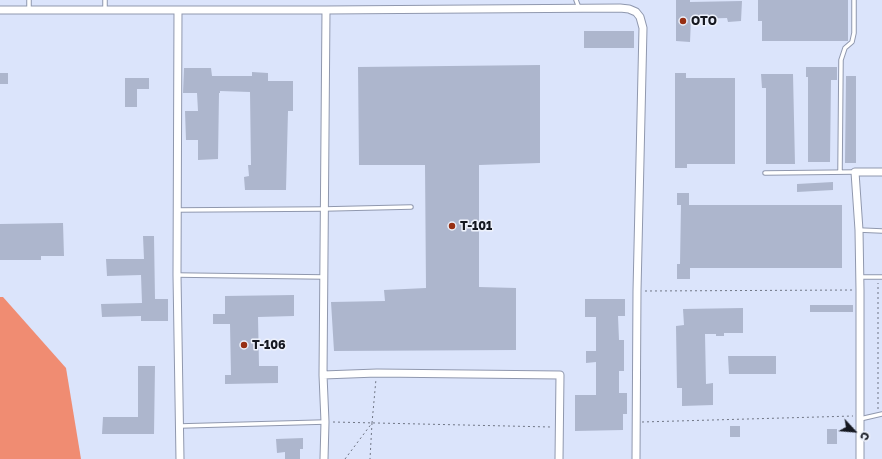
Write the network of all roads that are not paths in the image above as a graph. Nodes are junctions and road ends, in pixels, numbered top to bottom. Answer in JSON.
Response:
{"nodes":[{"id":1,"x":29,"y":0,"type":"edge"},
{"id":2,"x":105,"y":0,"type":"edge"},
{"id":3,"x":576,"y":0,"type":"edge"},
{"id":4,"x":854,"y":0,"type":"edge"},
{"id":5,"x":105,"y":9,"type":"junction"},
{"id":6,"x":579,"y":9,"type":"junction"},
{"id":7,"x":0,"y":10,"type":"edge"},
{"id":8,"x":29,"y":10,"type":"junction"},
{"id":9,"x":178,"y":10,"type":"junction"},
{"id":10,"x":326,"y":10,"type":"junction"},
{"id":11,"x":840,"y":172,"type":"junction"},
{"id":12,"x":855,"y":172,"type":"junction"},
{"id":13,"x":882,"y":172,"type":"edge"},
{"id":14,"x":765,"y":173,"type":"dead end"},
{"id":15,"x":411,"y":207,"type":"dead end"},
{"id":16,"x":324,"y":209,"type":"junction"},
{"id":17,"x":177,"y":210,"type":"junction"},
{"id":18,"x":859,"y":230,"type":"junction"},
{"id":19,"x":882,"y":231,"type":"edge"},
{"id":20,"x":177,"y":275,"type":"junction"},
{"id":21,"x":860,"y":277,"type":"junction"},
{"id":22,"x":880,"y":277,"type":"edge"},
{"id":23,"x":324,"y":278,"type":"junction"},
{"id":24,"x":323,"y":375,"type":"junction"},
{"id":25,"x":880,"y":414,"type":"edge"},
{"id":26,"x":860,"y":417,"type":"junction"},
{"id":27,"x":325,"y":422,"type":"junction"},
{"id":28,"x":180,"y":426,"type":"junction"},
{"id":29,"x":180,"y":459,"type":"edge"},
{"id":30,"x":324,"y":459,"type":"edge"},
{"id":31,"x":559,"y":459,"type":"edge"},
{"id":32,"x":636,"y":459,"type":"edge"},
{"id":33,"x":860,"y":459,"type":"edge"}],
"edges":[{"from":1,"to":8,"type":"lane"},
{"from":2,"to":5,"type":"lane"},
{"from":3,"to":6,"type":"lane"},
{"from":4,"to":11,"type":"lane"},
{"from":5,"to":8,"type":"street"},
{"from":5,"to":9,"type":"street"},
{"from":6,"to":10,"type":"street"},
{"from":6,"to":32,"type":"street"},
{"from":7,"to":8,"type":"street"},
{"from":9,"to":10,"type":"street"},
{"from":9,"to":17,"type":"street"},
{"from":10,"to":16,"type":"street"},
{"from":11,"to":12,"type":"lane"},
{"from":11,"to":14,"type":"lane"},
{"from":12,"to":13,"type":"street"},
{"from":12,"to":18,"type":"street"},
{"from":15,"to":16,"type":"lane"},
{"from":16,"to":17,"type":"lane"},
{"from":16,"to":23,"type":"street"},
{"from":17,"to":20,"type":"street"},
{"from":18,"to":19,"type":"lane"},
{"from":18,"to":21,"type":"street"},
{"from":20,"to":23,"type":"lane"},
{"from":20,"to":28,"type":"street"},
{"from":21,"to":22,"type":"lane"},
{"from":21,"to":26,"type":"street"},
{"from":23,"to":24,"type":"street"},
{"from":24,"to":27,"type":"street"},
{"from":24,"to":31,"type":"street"},
{"from":25,"to":26,"type":"lane"},
{"from":26,"to":33,"type":"street"},
{"from":27,"to":28,"type":"lane"},
{"from":27,"to":30,"type":"street"},
{"from":28,"to":29,"type":"street"}]}
